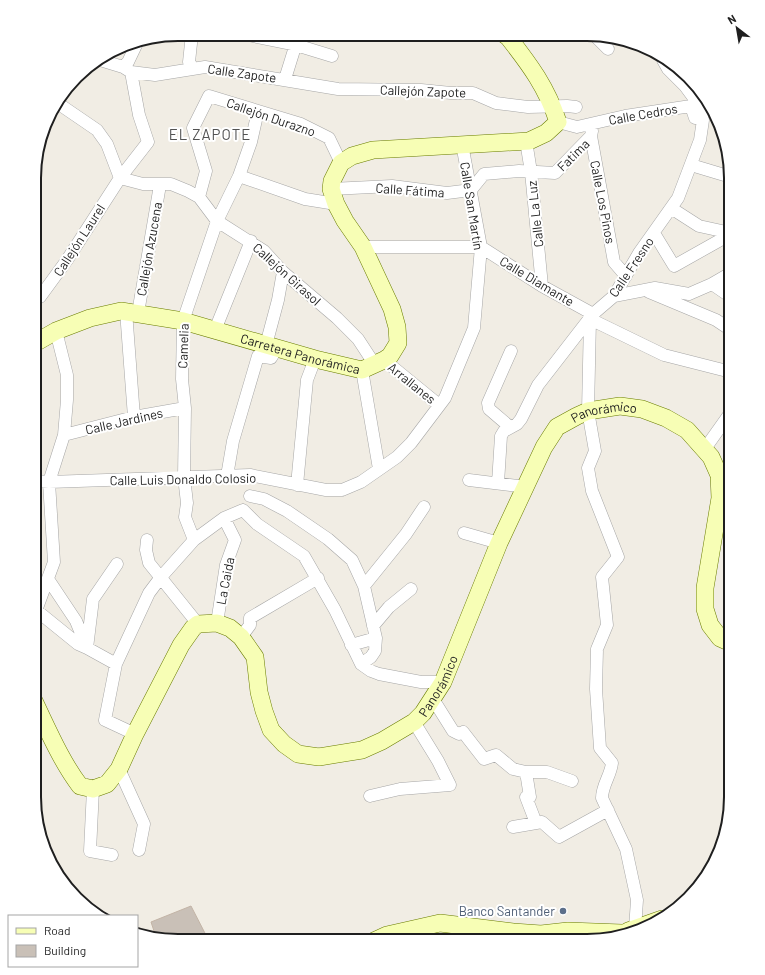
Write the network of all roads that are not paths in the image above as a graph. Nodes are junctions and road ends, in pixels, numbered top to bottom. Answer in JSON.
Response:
{"nodes":[{"id":1,"x":191,"y":41,"type":"edge"},
{"id":2,"x":298,"y":41,"type":"edge"},
{"id":3,"x":300,"y":41,"type":"edge"},
{"id":4,"x":511,"y":41,"type":"edge"},
{"id":5,"x":601,"y":42,"type":"edge"},
{"id":6,"x":135,"y":48,"type":"edge"},
{"id":7,"x":608,"y":49,"type":"dead end"},
{"id":8,"x":332,"y":56,"type":"dead end"},
{"id":9,"x":105,"y":62,"type":"edge"},
{"id":10,"x":667,"y":67,"type":"edge"},
{"id":11,"x":193,"y":68,"type":"junction"},
{"id":12,"x":127,"y":69,"type":"junction"},
{"id":13,"x":285,"y":79,"type":"junction"},
{"id":14,"x":683,"y":81,"type":"edge"},
{"id":15,"x":689,"y":87,"type":"edge"},
{"id":16,"x":338,"y":89,"type":"joint"},
{"id":17,"x":61,"y":106,"type":"edge"},
{"id":18,"x":576,"y":107,"type":"dead end"},
{"id":19,"x":258,"y":110,"type":"junction"},
{"id":20,"x":556,"y":114,"type":"junction"},
{"id":21,"x":594,"y":123,"type":"junction"},
{"id":22,"x":591,"y":136,"type":"junction"},
{"id":23,"x":700,"y":140,"type":"junction"},
{"id":24,"x":526,"y":141,"type":"junction"},
{"id":25,"x":462,"y":144,"type":"junction"},
{"id":26,"x":341,"y":163,"type":"junction"},
{"id":27,"x":691,"y":165,"type":"junction"},
{"id":28,"x":531,"y":172,"type":"junction"},
{"id":29,"x":724,"y":175,"type":"edge"},
{"id":30,"x":239,"y":176,"type":"junction"},
{"id":31,"x":120,"y":178,"type":"junction"},
{"id":32,"x":160,"y":185,"type":"junction"},
{"id":33,"x":471,"y":190,"type":"junction"},
{"id":34,"x":199,"y":197,"type":"junction"},
{"id":35,"x":333,"y":197,"type":"junction"},
{"id":36,"x":671,"y":208,"type":"junction"},
{"id":37,"x":217,"y":221,"type":"junction"},
{"id":38,"x":724,"y":232,"type":"edge"},
{"id":39,"x":654,"y":233,"type":"junction"},
{"id":40,"x":724,"y":238,"type":"edge"},
{"id":41,"x":251,"y":241,"type":"junction"},
{"id":42,"x":481,"y":247,"type":"junction"},
{"id":43,"x":363,"y":248,"type":"junction"},
{"id":44,"x":283,"y":272,"type":"junction"},
{"id":45,"x":626,"y":276,"type":"junction"},
{"id":46,"x":724,"y":277,"type":"edge"},
{"id":47,"x":712,"y":284,"type":"junction"},
{"id":48,"x":542,"y":286,"type":"junction"},
{"id":49,"x":642,"y":290,"type":"junction"},
{"id":50,"x":724,"y":292,"type":"edge"},
{"id":51,"x":41,"y":296,"type":"edge"},
{"id":52,"x":614,"y":296,"type":"junction"},
{"id":53,"x":132,"y":312,"type":"junction"},
{"id":54,"x":591,"y":317,"type":"junction"},
{"id":55,"x":183,"y":321,"type":"junction"},
{"id":56,"x":724,"y":325,"type":"edge"},
{"id":57,"x":215,"y":330,"type":"junction"},
{"id":58,"x":56,"y":331,"type":"junction"},
{"id":59,"x":41,"y":340,"type":"edge"},
{"id":60,"x":272,"y":346,"type":"junction"},
{"id":61,"x":511,"y":351,"type":"dead end"},
{"id":62,"x":315,"y":359,"type":"junction"},
{"id":63,"x":374,"y":365,"type":"junction"},
{"id":64,"x":724,"y":370,"type":"edge"},
{"id":65,"x":440,"y":405,"type":"junction"},
{"id":66,"x":186,"y":408,"type":"junction"},
{"id":67,"x":588,"y":412,"type":"junction"},
{"id":68,"x":134,"y":417,"type":"junction"},
{"id":69,"x":724,"y":422,"type":"edge"},
{"id":70,"x":510,"y":427,"type":"junction"},
{"id":71,"x":64,"y":435,"type":"junction"},
{"id":72,"x":704,"y":450,"type":"junction"},
{"id":73,"x":379,"y":469,"type":"junction"},
{"id":74,"x":250,"y":475,"type":"junction"},
{"id":75,"x":227,"y":476,"type":"junction"},
{"id":76,"x":184,"y":477,"type":"junction"},
{"id":77,"x":469,"y":480,"type":"dead end"},
{"id":78,"x":41,"y":481,"type":"edge"},
{"id":79,"x":49,"y":482,"type":"junction"},
{"id":80,"x":498,"y":483,"type":"junction"},
{"id":81,"x":297,"y":485,"type":"junction"},
{"id":82,"x":526,"y":487,"type":"junction"},
{"id":83,"x":250,"y":496,"type":"junction"},
{"id":84,"x":424,"y":507,"type":"dead end"},
{"id":85,"x":243,"y":510,"type":"junction"},
{"id":86,"x":224,"y":518,"type":"junction"},
{"id":87,"x":464,"y":533,"type":"dead end"},
{"id":88,"x":147,"y":540,"type":"dead end"},
{"id":89,"x":194,"y":540,"type":"junction"},
{"id":90,"x":499,"y":543,"type":"junction"},
{"id":91,"x":117,"y":564,"type":"dead end"},
{"id":92,"x":161,"y":577,"type":"junction"},
{"id":93,"x":318,"y":578,"type":"junction"},
{"id":94,"x":48,"y":579,"type":"junction"},
{"id":95,"x":364,"y":586,"type":"junction"},
{"id":96,"x":411,"y":589,"type":"dead end"},
{"id":97,"x":41,"y":597,"type":"edge"},
{"id":98,"x":41,"y":617,"type":"edge"},
{"id":99,"x":217,"y":623,"type":"junction"},
{"id":100,"x":198,"y":624,"type":"junction"},
{"id":101,"x":373,"y":626,"type":"junction"},
{"id":102,"x":241,"y":637,"type":"junction"},
{"id":103,"x":376,"y":638,"type":"junction"},
{"id":104,"x":724,"y":640,"type":"edge"},
{"id":105,"x":351,"y":645,"type":"junction"},
{"id":106,"x":87,"y":648,"type":"junction"},
{"id":107,"x":116,"y":664,"type":"junction"},
{"id":108,"x":361,"y":664,"type":"junction"},
{"id":109,"x":443,"y":682,"type":"junction"},
{"id":110,"x":433,"y":699,"type":"junction"},
{"id":111,"x":41,"y":716,"type":"edge"},
{"id":112,"x":414,"y":722,"type":"junction"},
{"id":113,"x":135,"y":734,"type":"junction"},
{"id":114,"x":119,"y":769,"type":"junction"},
{"id":115,"x":526,"y":772,"type":"junction"},
{"id":116,"x":572,"y":781,"type":"dead end"},
{"id":117,"x":93,"y":788,"type":"junction"},
{"id":118,"x":370,"y":796,"type":"dead end"},
{"id":119,"x":608,"y":810,"type":"junction"},
{"id":120,"x":536,"y":823,"type":"junction"},
{"id":121,"x":512,"y":827,"type":"dead end"},
{"id":122,"x":139,"y":850,"type":"dead end"},
{"id":123,"x":112,"y":855,"type":"dead end"},
{"id":124,"x":631,"y":927,"type":"edge"},
{"id":125,"x":610,"y":932,"type":"edge"},
{"id":126,"x":391,"y":934,"type":"edge"},
{"id":127,"x":501,"y":934,"type":"edge"},
{"id":128,"x":587,"y":934,"type":"edge"}],
"edges":[{"from":1,"to":11,"type":"street"},
{"from":2,"to":13,"type":"street"},
{"from":3,"to":8,"type":"street"},
{"from":4,"to":20,"type":"street"},
{"from":5,"to":7,"type":"street"},
{"from":6,"to":12,"type":"street"},
{"from":9,"to":12,"type":"street","name":"Calle Zapote"},
{"from":10,"to":14,"type":"street","name":"Calle Fresno"},
{"from":11,"to":12,"type":"street","name":"Calle Zapote"},
{"from":11,"to":13,"type":"street","name":"Calle Zapote"},
{"from":12,"to":31,"type":"street"},
{"from":13,"to":16,"type":"street","name":"Calle Zapote"},
{"from":15,"to":23,"type":"street","name":"Calle Fresno"},
{"from":16,"to":20,"type":"street","name":"Callejón Zapote"},
{"from":17,"to":31,"type":"street"},
{"from":18,"to":20,"type":"street"},
{"from":19,"to":26,"type":"street","name":"Callejón Durazno"},
{"from":19,"to":30,"type":"street","name":"Camelia"},
{"from":19,"to":34,"type":"street","name":"Callejón Durazno"},
{"from":20,"to":21,"type":"street","name":"Calle Cedros"},
{"from":20,"to":24,"type":"street"},
{"from":21,"to":22,"type":"street","name":"Calle Los Pinos"},
{"from":21,"to":23,"type":"street","name":"Calle Cedros"},
{"from":22,"to":28,"type":"street","name":"Fatima"},
{"from":22,"to":45,"type":"street","name":"Calle Los Pinos"},
{"from":23,"to":27,"type":"street","name":"Calle Fresno"},
{"from":24,"to":25,"type":"street"},
{"from":24,"to":28,"type":"street","name":"Calle La Luz"},
{"from":25,"to":26,"type":"street"},
{"from":25,"to":33,"type":"street","name":"Calle San Martín"},
{"from":26,"to":35,"type":"street"},
{"from":27,"to":29,"type":"street"},
{"from":27,"to":36,"type":"street","name":"Calle Fresno"},
{"from":28,"to":33,"type":"street"},
{"from":28,"to":48,"type":"street","name":"Calle La Luz"},
{"from":30,"to":35,"type":"street","name":"Calle Fátima"},
{"from":30,"to":37,"type":"street","name":"Camelia"},
{"from":31,"to":32,"type":"street","name":"Callejón Girasol"},
{"from":31,"to":51,"type":"street","name":"Callejón Laurel"},
{"from":32,"to":34,"type":"street","name":"Callejón Girasol"},
{"from":32,"to":53,"type":"street","name":"Callejón Azucena"},
{"from":33,"to":35,"type":"street","name":"Calle Fátima"},
{"from":33,"to":42,"type":"street","name":"Calle San Martín"},
{"from":34,"to":37,"type":"street","name":"Callejón Girasol"},
{"from":35,"to":43,"type":"street"},
{"from":36,"to":38,"type":"street"},
{"from":36,"to":39,"type":"street","name":"Calle Fresno"},
{"from":37,"to":41,"type":"street","name":"Callejón Girasol"},
{"from":37,"to":55,"type":"street","name":"Camelia"},
{"from":39,"to":40,"type":"street"},
{"from":39,"to":45,"type":"street","name":"Calle Fresno"},
{"from":41,"to":44,"type":"street","name":"Callejón Girasol"},
{"from":41,"to":57,"type":"street"},
{"from":42,"to":43,"type":"street"},
{"from":42,"to":48,"type":"street","name":"Calle Diamante"},
{"from":42,"to":65,"type":"street","name":"Calle San Martín"},
{"from":43,"to":63,"type":"street"},
{"from":44,"to":60,"type":"street"},
{"from":44,"to":63,"type":"street","name":"Callejón Girasol"},
{"from":45,"to":52,"type":"street","name":"Calle Fresno"},
{"from":46,"to":47,"type":"street"},
{"from":47,"to":49,"type":"street"},
{"from":47,"to":50,"type":"street"},
{"from":48,"to":54,"type":"street","name":"Calle Diamante"},
{"from":49,"to":52,"type":"street"},
{"from":49,"to":56,"type":"street"},
{"from":52,"to":54,"type":"street","name":"Calle Fresno"},
{"from":53,"to":55,"type":"street","name":"Carretera Panorámica"},
{"from":53,"to":58,"type":"street","name":"Carretera Panorámica"},
{"from":53,"to":68,"type":"street","name":"Callejón Azucena"},
{"from":54,"to":64,"type":"street","name":"Calle Diamante"},
{"from":54,"to":67,"type":"street"},
{"from":54,"to":70,"type":"street","name":"Calle Fresno"},
{"from":55,"to":57,"type":"street","name":"Carretera Panorámica"},
{"from":55,"to":66,"type":"street","name":"Camelia"},
{"from":57,"to":60,"type":"street","name":"Carretera Panorámica"},
{"from":58,"to":59,"type":"street","name":"Carretera Panorámica"},
{"from":58,"to":71,"type":"street"},
{"from":60,"to":62,"type":"street","name":"Carretera Panorámica"},
{"from":60,"to":75,"type":"street"},
{"from":61,"to":70,"type":"street"},
{"from":62,"to":63,"type":"street","name":"Carretera Panorámica"},
{"from":62,"to":81,"type":"street"},
{"from":63,"to":65,"type":"street","name":"Arrallanes"},
{"from":63,"to":73,"type":"street"},
{"from":65,"to":73,"type":"street","name":"Calle Luis Donaldo Colosio"},
{"from":66,"to":68,"type":"street","name":"Calle Jardines"},
{"from":66,"to":76,"type":"street","name":"Camelia"},
{"from":67,"to":72,"type":"street","name":"Panorámico"},
{"from":67,"to":82,"type":"street","name":"Panorámico"},
{"from":67,"to":119,"type":"street"},
{"from":68,"to":71,"type":"street","name":"Calle Jardines"},
{"from":69,"to":72,"type":"street"},
{"from":70,"to":80,"type":"street","name":"Calle Fresno"},
{"from":71,"to":79,"type":"street"},
{"from":72,"to":104,"type":"street","name":"Panorámico"},
{"from":73,"to":81,"type":"street","name":"Calle Luis Donaldo Colosio"},
{"from":74,"to":75,"type":"street","name":"Calle Luis Donaldo Colosio"},
{"from":74,"to":81,"type":"street","name":"Calle Luis Donaldo Colosio"},
{"from":74,"to":83,"type":"street"},
{"from":75,"to":76,"type":"street","name":"Calle Luis Donaldo Colosio"},
{"from":76,"to":79,"type":"street","name":"Calle Luis Donaldo Colosio"},
{"from":76,"to":89,"type":"street","name":"Camelia"},
{"from":77,"to":80,"type":"street"},
{"from":78,"to":79,"type":"street","name":"Calle Luis Donaldo Colosio"},
{"from":79,"to":94,"type":"street"},
{"from":80,"to":82,"type":"street"},
{"from":82,"to":90,"type":"street","name":"Panorámico"},
{"from":83,"to":85,"type":"street"},
{"from":83,"to":95,"type":"street"},
{"from":84,"to":95,"type":"street"},
{"from":85,"to":86,"type":"street"},
{"from":85,"to":93,"type":"street"},
{"from":86,"to":89,"type":"street"},
{"from":86,"to":99,"type":"street","name":"La Caida"},
{"from":87,"to":90,"type":"street"},
{"from":88,"to":92,"type":"street"},
{"from":89,"to":92,"type":"street"},
{"from":90,"to":109,"type":"street","name":"Panorámico"},
{"from":91,"to":106,"type":"street"},
{"from":92,"to":100,"type":"street"},
{"from":92,"to":107,"type":"street"},
{"from":93,"to":102,"type":"street"},
{"from":93,"to":105,"type":"street"},
{"from":94,"to":97,"type":"street"},
{"from":94,"to":106,"type":"street"},
{"from":95,"to":101,"type":"street"},
{"from":96,"to":101,"type":"street"},
{"from":98,"to":106,"type":"street"},
{"from":99,"to":100,"type":"street","name":"Panorámico"},
{"from":99,"to":102,"type":"street","name":"Panorámico"},
{"from":100,"to":113,"type":"street"},
{"from":101,"to":103,"type":"street"},
{"from":102,"to":112,"type":"street","name":"Panorámico"},
{"from":103,"to":105,"type":"street"},
{"from":103,"to":108,"type":"street"},
{"from":105,"to":108,"type":"street"},
{"from":106,"to":107,"type":"street"},
{"from":107,"to":113,"type":"street"},
{"from":108,"to":109,"type":"street"},
{"from":109,"to":110,"type":"street","name":"Panorámico"},
{"from":110,"to":112,"type":"street","name":"Panorámico"},
{"from":110,"to":115,"type":"street"},
{"from":111,"to":117,"type":"street"},
{"from":112,"to":118,"type":"street"},
{"from":113,"to":114,"type":"street"},
{"from":114,"to":117,"type":"street"},
{"from":114,"to":122,"type":"street"},
{"from":115,"to":116,"type":"street"},
{"from":115,"to":120,"type":"street"},
{"from":117,"to":123,"type":"street"},
{"from":119,"to":120,"type":"street"},
{"from":119,"to":124,"type":"street"},
{"from":120,"to":121,"type":"street"},
{"from":125,"to":128,"type":"street"},
{"from":126,"to":127,"type":"street"}]}
